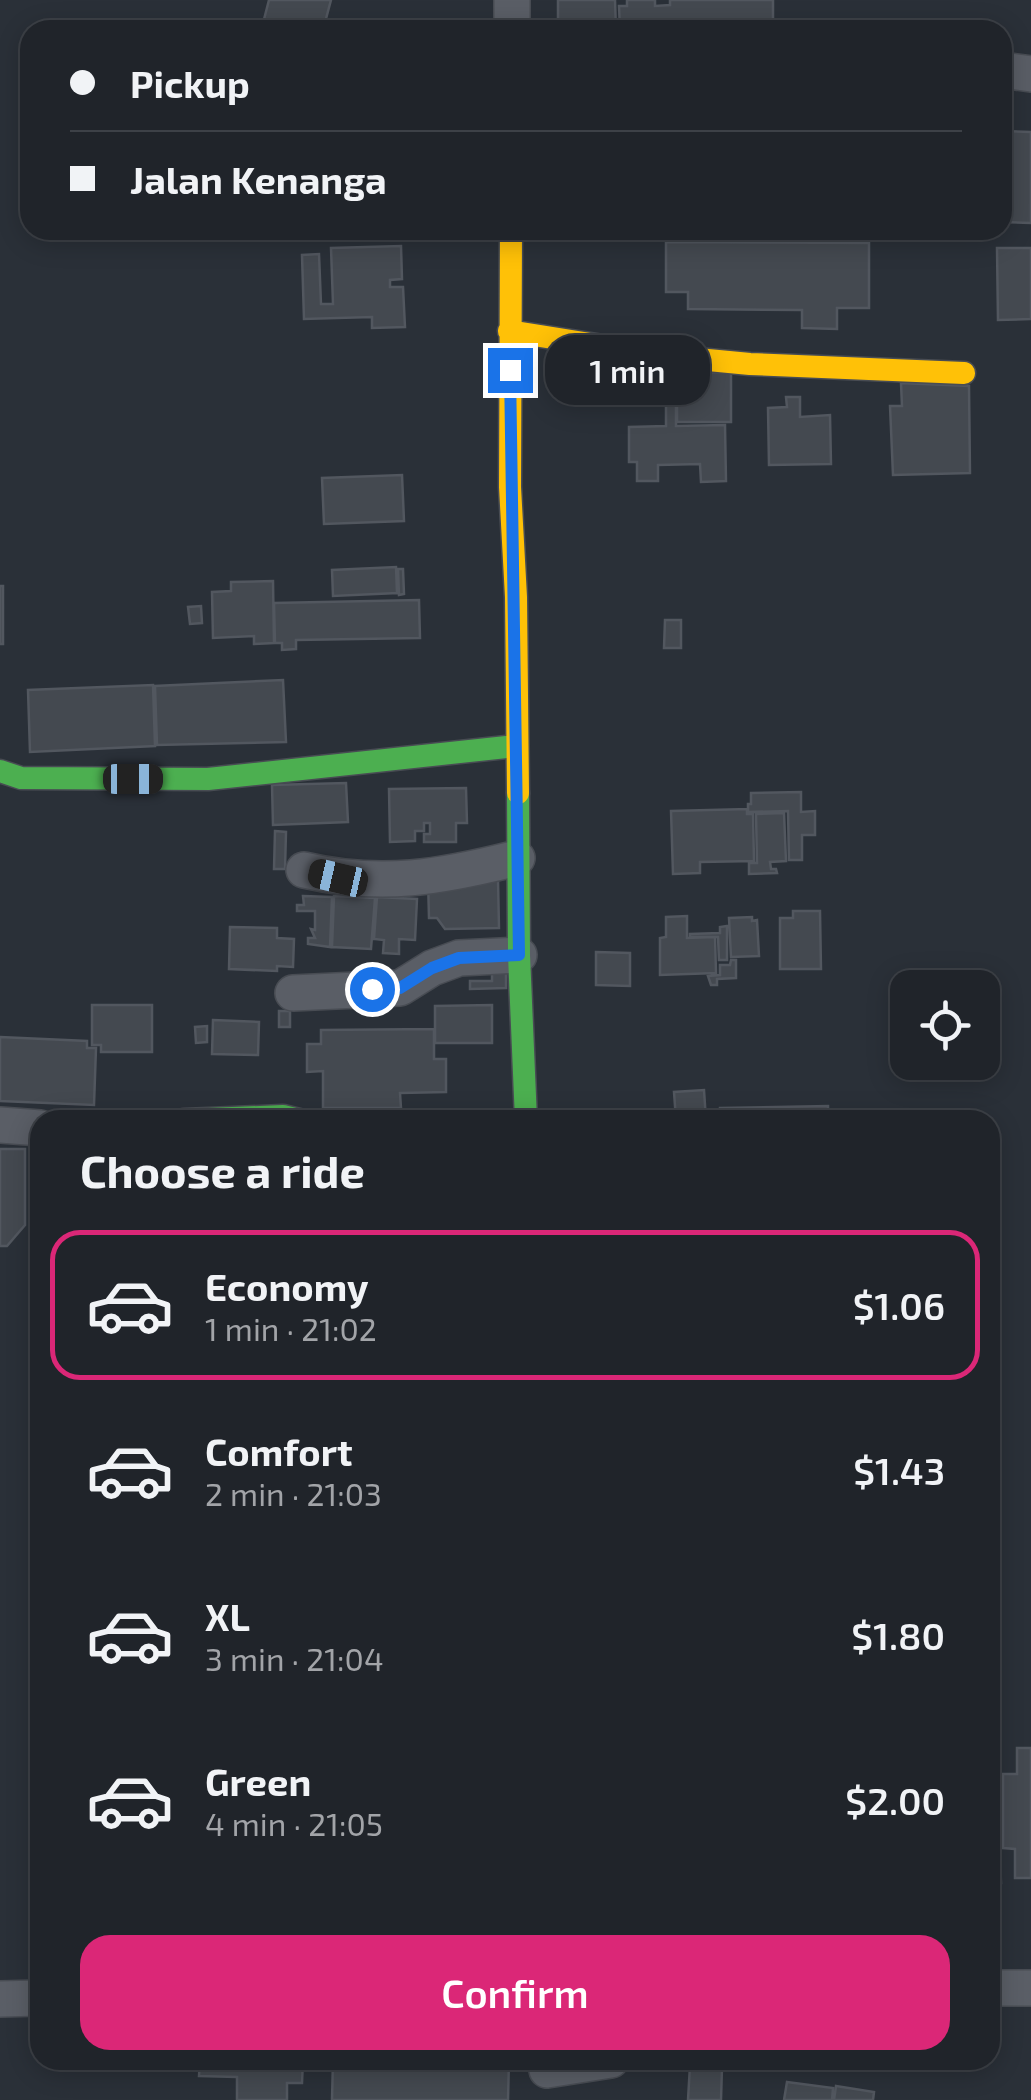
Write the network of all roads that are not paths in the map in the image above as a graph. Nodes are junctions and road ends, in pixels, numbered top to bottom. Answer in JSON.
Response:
{"nodes":[{"id":1,"x":511,"y":240,"type":"edge"},
{"id":2,"x":510,"y":331,"type":"junction"},
{"id":3,"x":964,"y":373,"type":"dead end"},
{"id":4,"x":516,"y":746,"type":"junction"},
{"id":5,"x":0,"y":771,"type":"edge"},
{"id":6,"x":517,"y":858,"type":"junction"},
{"id":7,"x":304,"y":870,"type":"dead end"},
{"id":8,"x":519,"y":955,"type":"junction"},
{"id":9,"x":293,"y":993,"type":"dead end"},
{"id":10,"x":519,"y":1110,"type":"edge"},
{"id":11,"x":0,"y":1125,"type":"edge"},
{"id":12,"x":30,"y":1127,"type":"edge"},
{"id":13,"x":1000,"y":1988,"type":"edge"},
{"id":14,"x":1031,"y":1988,"type":"edge"},
{"id":15,"x":30,"y":1998,"type":"edge"},
{"id":16,"x":0,"y":1999,"type":"edge"},
{"id":17,"x":573,"y":2070,"type":"edge"},
{"id":18,"x":547,"y":2077,"type":"edge"}],
"edges":[{"from":1,"to":2,"type":"street"},
{"from":2,"to":3,"type":"street"},
{"from":2,"to":4,"type":"street"},
{"from":4,"to":5,"type":"street"},
{"from":4,"to":6,"type":"street"},
{"from":6,"to":7,"type":"street"},
{"from":6,"to":8,"type":"street"},
{"from":8,"to":9,"type":"street"},
{"from":8,"to":10,"type":"street"},
{"from":11,"to":12,"type":"street"},
{"from":13,"to":14,"type":"street"},
{"from":15,"to":16,"type":"street"},
{"from":17,"to":18,"type":"street"}]}
